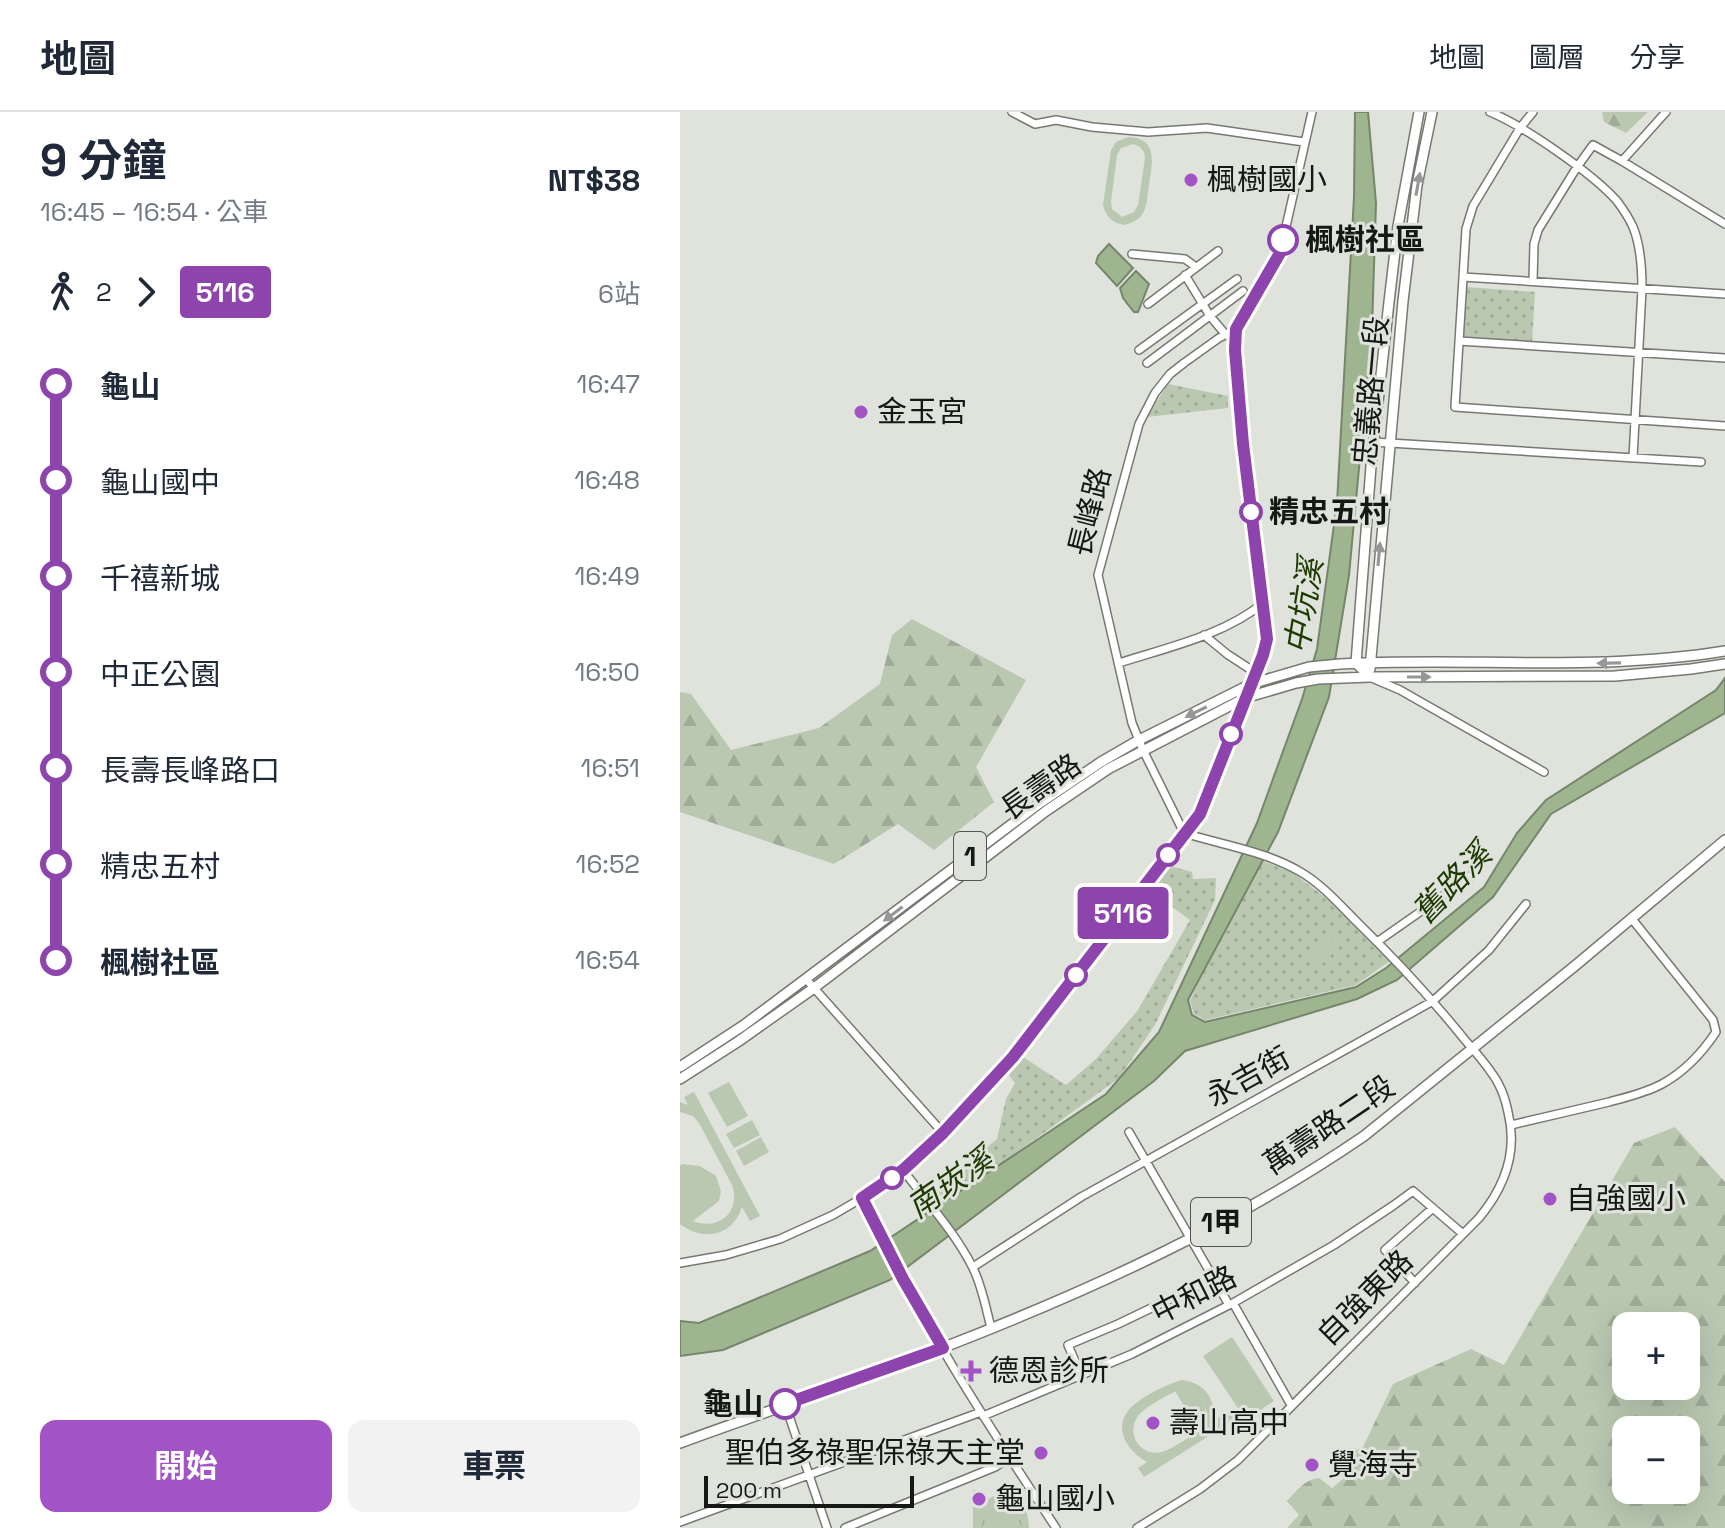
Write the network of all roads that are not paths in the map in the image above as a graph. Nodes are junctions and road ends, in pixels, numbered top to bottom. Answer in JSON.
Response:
{"nodes":[{"id":1,"x":1012,"y":112,"type":"edge"},
{"id":2,"x":1312,"y":112,"type":"edge"},
{"id":3,"x":1419,"y":112,"type":"edge"},
{"id":4,"x":1432,"y":112,"type":"edge"},
{"id":5,"x":1490,"y":112,"type":"edge"},
{"id":6,"x":1533,"y":112,"type":"edge"},
{"id":7,"x":1666,"y":112,"type":"edge"},
{"id":8,"x":1520,"y":128,"type":"junction"},
{"id":9,"x":1304,"y":142,"type":"junction"},
{"id":10,"x":1622,"y":161,"type":"junction"},
{"id":11,"x":1577,"y":167,"type":"junction"},
{"id":12,"x":1725,"y":224,"type":"edge"},
{"id":13,"x":1218,"y":251,"type":"dead end"},
{"id":14,"x":1132,"y":254,"type":"dead end"},
{"id":15,"x":1196,"y":267,"type":"junction"},
{"id":16,"x":1185,"y":275,"type":"junction"},
{"id":17,"x":1463,"y":277,"type":"junction"},
{"id":18,"x":1237,"y":279,"type":"dead end"},
{"id":19,"x":1533,"y":281,"type":"junction"},
{"id":20,"x":1642,"y":289,"type":"junction"},
{"id":21,"x":1243,"y":291,"type":"dead end"},
{"id":22,"x":1725,"y":294,"type":"edge"},
{"id":23,"x":1148,"y":304,"type":"dead end"},
{"id":24,"x":1203,"y":304,"type":"junction"},
{"id":25,"x":1210,"y":316,"type":"junction"},
{"id":26,"x":1236,"y":329,"type":"junction"},
{"id":27,"x":1226,"y":335,"type":"junction"},
{"id":28,"x":1459,"y":341,"type":"junction"},
{"id":29,"x":1139,"y":350,"type":"dead end"},
{"id":30,"x":1639,"y":352,"type":"junction"},
{"id":31,"x":1725,"y":358,"type":"edge"},
{"id":32,"x":1147,"y":363,"type":"dead end"},
{"id":33,"x":1635,"y":420,"type":"junction"},
{"id":34,"x":1725,"y":426,"type":"edge"},
{"id":35,"x":1373,"y":442,"type":"junction"},
{"id":36,"x":1390,"y":443,"type":"junction"},
{"id":37,"x":1633,"y":458,"type":"junction"},
{"id":38,"x":1701,"y":462,"type":"dead end"},
{"id":39,"x":1263,"y":603,"type":"junction"},
{"id":40,"x":1204,"y":635,"type":"junction"},
{"id":41,"x":1725,"y":651,"type":"edge"},
{"id":42,"x":1119,"y":663,"type":"junction"},
{"id":43,"x":1356,"y":663,"type":"junction"},
{"id":44,"x":1370,"y":663,"type":"junction"},
{"id":45,"x":1725,"y":664,"type":"edge"},
{"id":46,"x":1256,"y":673,"type":"junction"},
{"id":47,"x":1370,"y":677,"type":"junction"},
{"id":48,"x":1251,"y":684,"type":"junction"},
{"id":49,"x":1245,"y":698,"type":"junction"},
{"id":50,"x":1139,"y":740,"type":"junction"},
{"id":51,"x":1143,"y":750,"type":"junction"},
{"id":52,"x":1544,"y":772,"type":"dead end"},
{"id":53,"x":1023,"y":822,"type":"junction"},
{"id":54,"x":1184,"y":833,"type":"junction"},
{"id":55,"x":1725,"y":840,"type":"edge"},
{"id":56,"x":1483,"y":858,"type":"dead end"},
{"id":57,"x":1526,"y":904,"type":"dead end"},
{"id":58,"x":1632,"y":919,"type":"junction"},
{"id":59,"x":1377,"y":942,"type":"junction"},
{"id":60,"x":806,"y":979,"type":"junction"},
{"id":61,"x":814,"y":988,"type":"junction"},
{"id":62,"x":1433,"y":1001,"type":"junction"},
{"id":63,"x":1472,"y":1048,"type":"junction"},
{"id":64,"x":680,"y":1067,"type":"edge"},
{"id":65,"x":680,"y":1079,"type":"edge"},
{"id":66,"x":1511,"y":1125,"type":"junction"},
{"id":67,"x":1129,"y":1132,"type":"dead end"},
{"id":68,"x":943,"y":1133,"type":"junction"},
{"id":69,"x":1147,"y":1160,"type":"junction"},
{"id":70,"x":903,"y":1170,"type":"junction"},
{"id":71,"x":862,"y":1198,"type":"junction"},
{"id":72,"x":1433,"y":1208,"type":"junction"},
{"id":73,"x":1463,"y":1234,"type":"junction"},
{"id":74,"x":1192,"y":1238,"type":"junction"},
{"id":75,"x":680,"y":1263,"type":"edge"},
{"id":76,"x":973,"y":1267,"type":"junction"},
{"id":77,"x":1214,"y":1278,"type":"junction"},
{"id":78,"x":1415,"y":1283,"type":"junction"},
{"id":79,"x":1231,"y":1304,"type":"junction"},
{"id":80,"x":991,"y":1328,"type":"junction"},
{"id":81,"x":943,"y":1348,"type":"junction"},
{"id":82,"x":1081,"y":1375,"type":"junction"},
{"id":83,"x":785,"y":1404,"type":"junction"},
{"id":84,"x":1291,"y":1405,"type":"junction"},
{"id":85,"x":982,"y":1414,"type":"junction"},
{"id":86,"x":680,"y":1443,"type":"edge"},
{"id":87,"x":1009,"y":1458,"type":"junction"},
{"id":88,"x":810,"y":1475,"type":"junction"},
{"id":89,"x":680,"y":1522,"type":"edge"},
{"id":90,"x":827,"y":1528,"type":"edge"},
{"id":91,"x":845,"y":1528,"type":"edge"},
{"id":92,"x":1056,"y":1528,"type":"edge"},
{"id":93,"x":1137,"y":1528,"type":"edge"}],
"edges":[{"from":1,"to":9,"type":"street"},
{"from":2,"to":9,"type":"street"},
{"from":3,"to":35,"type":"main road","name":"忠義路一段"},
{"from":36,"to":4,"type":"main road","name":"忠義路一段","one_way":true},
{"from":5,"to":8,"type":"street"},
{"from":6,"to":8,"type":"street"},
{"from":7,"to":10,"type":"street"},
{"from":8,"to":11,"type":"street"},
{"from":8,"to":17,"type":"street"},
{"from":9,"to":26,"type":"street"},
{"from":10,"to":11,"type":"street"},
{"from":10,"to":12,"type":"street"},
{"from":11,"to":19,"type":"street"},
{"from":11,"to":20,"type":"street"},
{"from":13,"to":15,"type":"street"},
{"from":14,"to":15,"type":"street"},
{"from":15,"to":16,"type":"street"},
{"from":16,"to":23,"type":"street"},
{"from":16,"to":24,"type":"street"},
{"from":17,"to":19,"type":"street"},
{"from":17,"to":28,"type":"street"},
{"from":18,"to":24,"type":"street"},
{"from":19,"to":20,"type":"street"},
{"from":20,"to":22,"type":"street"},
{"from":20,"to":30,"type":"street"},
{"from":21,"to":25,"type":"street"},
{"from":24,"to":25,"type":"street"},
{"from":24,"to":29,"type":"street"},
{"from":25,"to":27,"type":"street"},
{"from":25,"to":32,"type":"street"},
{"from":26,"to":27,"type":"street","name":"長峰路"},
{"from":26,"to":39,"type":"street"},
{"from":27,"to":42,"type":"street","name":"長峰路"},
{"from":28,"to":30,"type":"street"},
{"from":28,"to":33,"type":"street"},
{"from":30,"to":31,"type":"street"},
{"from":30,"to":33,"type":"street"},
{"from":33,"to":34,"type":"street"},
{"from":33,"to":37,"type":"street"},
{"from":35,"to":36,"type":"street"},
{"from":35,"to":43,"type":"main road","name":"忠義路一段"},
{"from":36,"to":37,"type":"street"},
{"from":44,"to":36,"type":"main road","name":"忠義路一段","one_way":true},
{"from":37,"to":38,"type":"street"},
{"from":39,"to":40,"type":"street"},
{"from":39,"to":46,"type":"street"},
{"from":40,"to":42,"type":"street"},
{"from":40,"to":46,"type":"street"},
{"from":41,"to":44,"type":"main road","number":"1","one_way":true},
{"from":42,"to":50,"type":"street","name":"長峰路"},
{"from":43,"to":44,"type":"main road","number":"1"},
{"from":43,"to":47,"type":"main road"},
{"from":43,"to":48,"type":"main road","name":"長壽路","number":"1"},
{"from":44,"to":47,"type":"main road","name":"忠義路一段"},
{"from":47,"to":45,"type":"main road","number":"1","one_way":true},
{"from":46,"to":48,"type":"street"},
{"from":47,"to":49,"type":"main road","name":"長壽路","number":"1"},
{"from":47,"to":52,"type":"street"},
{"from":48,"to":49,"type":"street"},
{"from":48,"to":50,"type":"main road","name":"長壽路","number":"1","one_way":true},
{"from":49,"to":51,"type":"main road","name":"長壽路","number":"1"},
{"from":49,"to":54,"type":"street"},
{"from":50,"to":51,"type":"street","name":"長峰路"},
{"from":50,"to":53,"type":"main road","name":"長壽路","number":"1"},
{"from":51,"to":53,"type":"main road","name":"長壽路","number":"1"},
{"from":51,"to":54,"type":"street","name":"長峰路"},
{"from":53,"to":60,"type":"main road","name":"長壽路","number":"1","one_way":true},
{"from":53,"to":61,"type":"main road","name":"長壽路","number":"1"},
{"from":54,"to":59,"type":"street","name":"自強東路"},
{"from":54,"to":68,"type":"street"},
{"from":55,"to":58,"type":"main road","name":"萬壽路二段","number":"1甲"},
{"from":56,"to":59,"type":"street"},
{"from":57,"to":62,"type":"street","name":"永吉街"},
{"from":58,"to":63,"type":"main road","name":"萬壽路二段","number":"1甲"},
{"from":58,"to":66,"type":"street"},
{"from":59,"to":62,"type":"street","name":"自強東路"},
{"from":60,"to":61,"type":"street"},
{"from":60,"to":64,"type":"main road","name":"長壽路","number":"1"},
{"from":61,"to":65,"type":"main road","name":"長壽路","number":"1"},
{"from":61,"to":68,"type":"street"},
{"from":62,"to":63,"type":"street","name":"自強東路"},
{"from":62,"to":69,"type":"street","name":"永吉街"},
{"from":63,"to":66,"type":"street","name":"自強東路"},
{"from":63,"to":74,"type":"main road","name":"萬壽路二段","number":"1甲"},
{"from":66,"to":73,"type":"street","name":"自強東路"},
{"from":67,"to":69,"type":"street"},
{"from":68,"to":70,"type":"street"},
{"from":69,"to":74,"type":"street"},
{"from":69,"to":76,"type":"street","name":"永吉街"},
{"from":70,"to":71,"type":"street"},
{"from":70,"to":76,"type":"street"},
{"from":71,"to":75,"type":"street"},
{"from":71,"to":81,"type":"street"},
{"from":72,"to":73,"type":"street"},
{"from":72,"to":78,"type":"street"},
{"from":72,"to":79,"type":"street","name":"中和路"},
{"from":73,"to":78,"type":"street","name":"自強東路"},
{"from":74,"to":77,"type":"street"},
{"from":74,"to":80,"type":"main road","name":"萬壽路二段","number":"1甲"},
{"from":76,"to":80,"type":"street"},
{"from":77,"to":79,"type":"street"},
{"from":77,"to":82,"type":"street"},
{"from":78,"to":84,"type":"street","name":"自強東路"},
{"from":79,"to":82,"type":"street","name":"中和路"},
{"from":79,"to":84,"type":"street"},
{"from":80,"to":81,"type":"main road","name":"萬壽路二段","number":"1甲"},
{"from":81,"to":83,"type":"main road","name":"萬壽路二段","number":"1甲"},
{"from":81,"to":85,"type":"street"},
{"from":82,"to":85,"type":"street","name":"中和路"},
{"from":83,"to":86,"type":"main road","name":"萬壽路二段","number":"1甲"},
{"from":83,"to":88,"type":"street"},
{"from":84,"to":93,"type":"street","name":"自強東路"},
{"from":85,"to":87,"type":"street"},
{"from":85,"to":88,"type":"street","name":"中和路"},
{"from":87,"to":91,"type":"street"},
{"from":87,"to":92,"type":"street"},
{"from":88,"to":89,"type":"street","name":"中和路"},
{"from":88,"to":90,"type":"street"}]}
